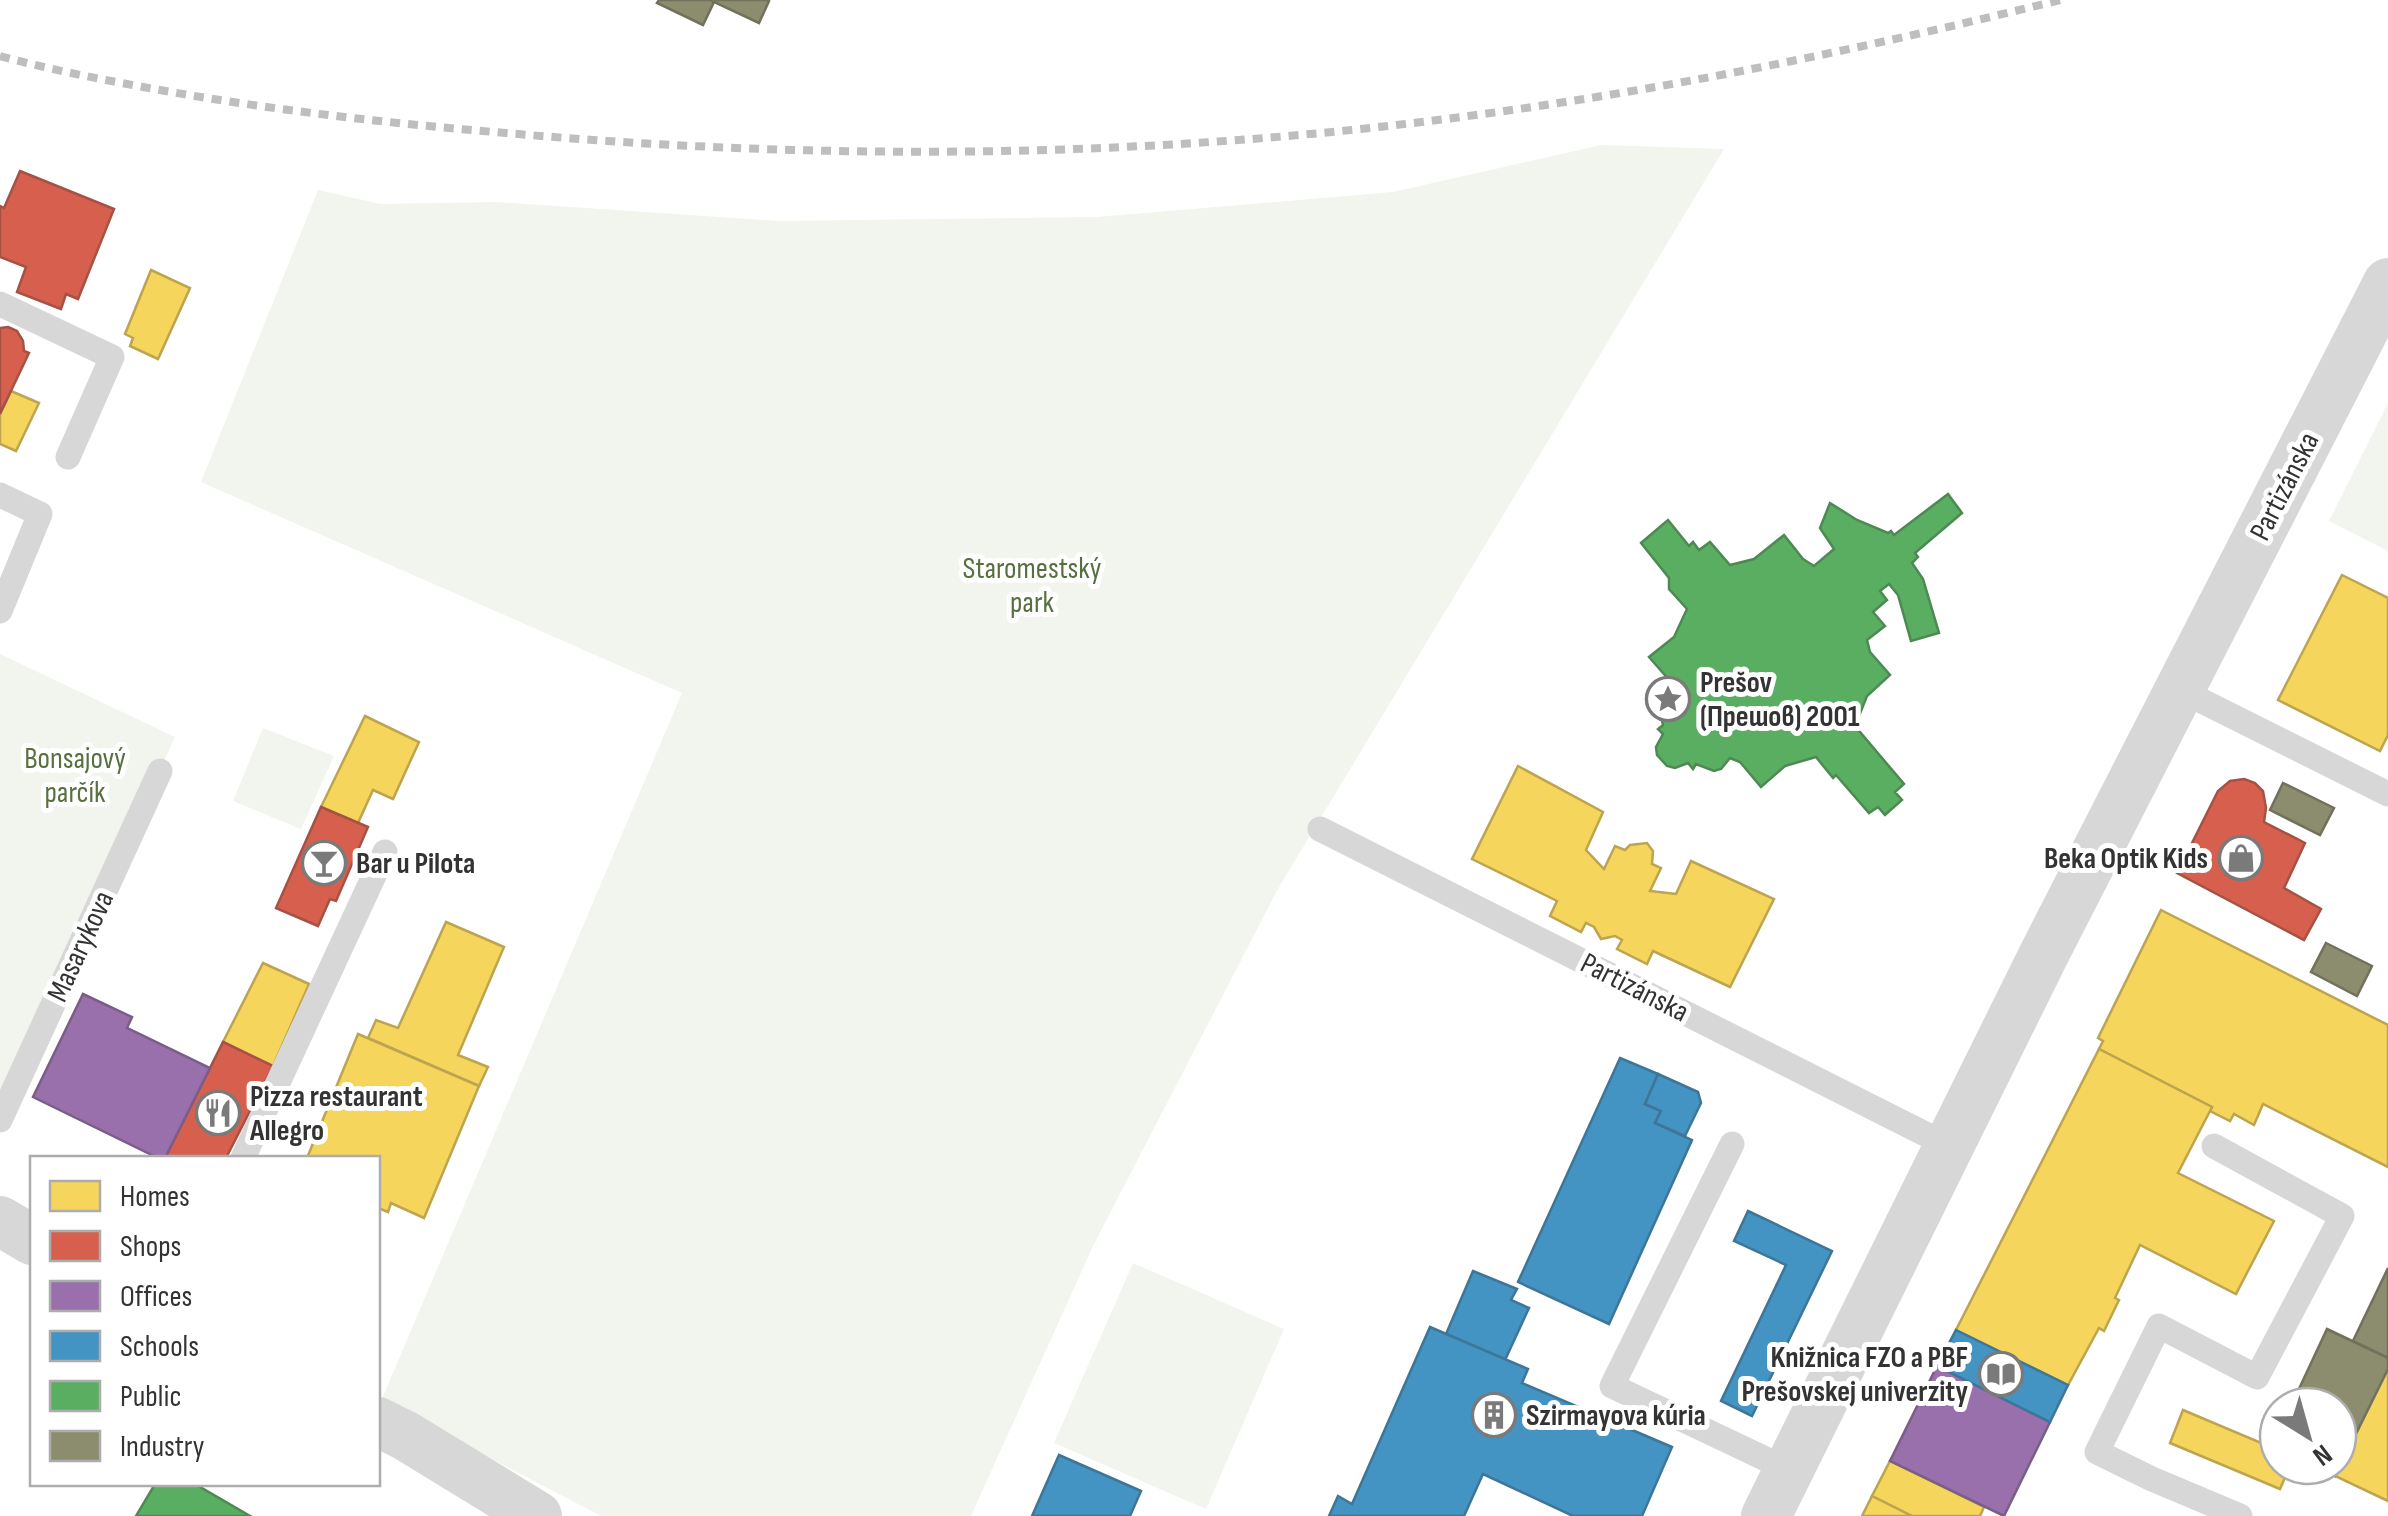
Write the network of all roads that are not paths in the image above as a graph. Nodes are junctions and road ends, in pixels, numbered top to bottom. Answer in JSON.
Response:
{"nodes":[{"id":1,"x":2388,"y":283,"type":"edge"},
{"id":2,"x":0,"y":304,"type":"edge"},
{"id":3,"x":68,"y":458,"type":"dead end"},
{"id":4,"x":0,"y":495,"type":"edge"},
{"id":5,"x":0,"y":612,"type":"edge"},
{"id":6,"x":2180,"y":690,"type":"junction"},
{"id":7,"x":160,"y":771,"type":"dead end"},
{"id":8,"x":2388,"y":794,"type":"edge"},
{"id":9,"x":1320,"y":829,"type":"dead end"},
{"id":10,"x":385,"y":852,"type":"dead end"},
{"id":11,"x":0,"y":1120,"type":"edge"},
{"id":12,"x":1732,"y":1144,"type":"dead end"},
{"id":13,"x":1949,"y":1146,"type":"junction"},
{"id":14,"x":2214,"y":1146,"type":"dead end"},
{"id":15,"x":245,"y":1156,"type":"edge"},
{"id":16,"x":0,"y":1221,"type":"edge"},
{"id":17,"x":30,"y":1239,"type":"edge"},
{"id":18,"x":380,"y":1423,"type":"edge"},
{"id":19,"x":1789,"y":1470,"type":"junction"},
{"id":20,"x":538,"y":1516,"type":"edge"},
{"id":21,"x":1766,"y":1516,"type":"edge"},
{"id":22,"x":2240,"y":1516,"type":"edge"}],
"edges":[{"from":1,"to":6,"type":"street","name":"Partizánska"},
{"from":2,"to":3,"type":"lane"},
{"from":4,"to":5,"type":"lane"},
{"from":6,"to":8,"type":"lane"},
{"from":6,"to":13,"type":"street","name":"Partizánska"},
{"from":7,"to":11,"type":"lane","name":"Masarykova"},
{"from":9,"to":13,"type":"lane","name":"Partizánska"},
{"from":10,"to":15,"type":"lane"},
{"from":12,"to":19,"type":"lane"},
{"from":13,"to":19,"type":"street","name":"Partizánska"},
{"from":14,"to":22,"type":"lane"},
{"from":16,"to":17,"type":"street"},
{"from":18,"to":20,"type":"street"},
{"from":19,"to":21,"type":"street","name":"Partizánska"}]}
